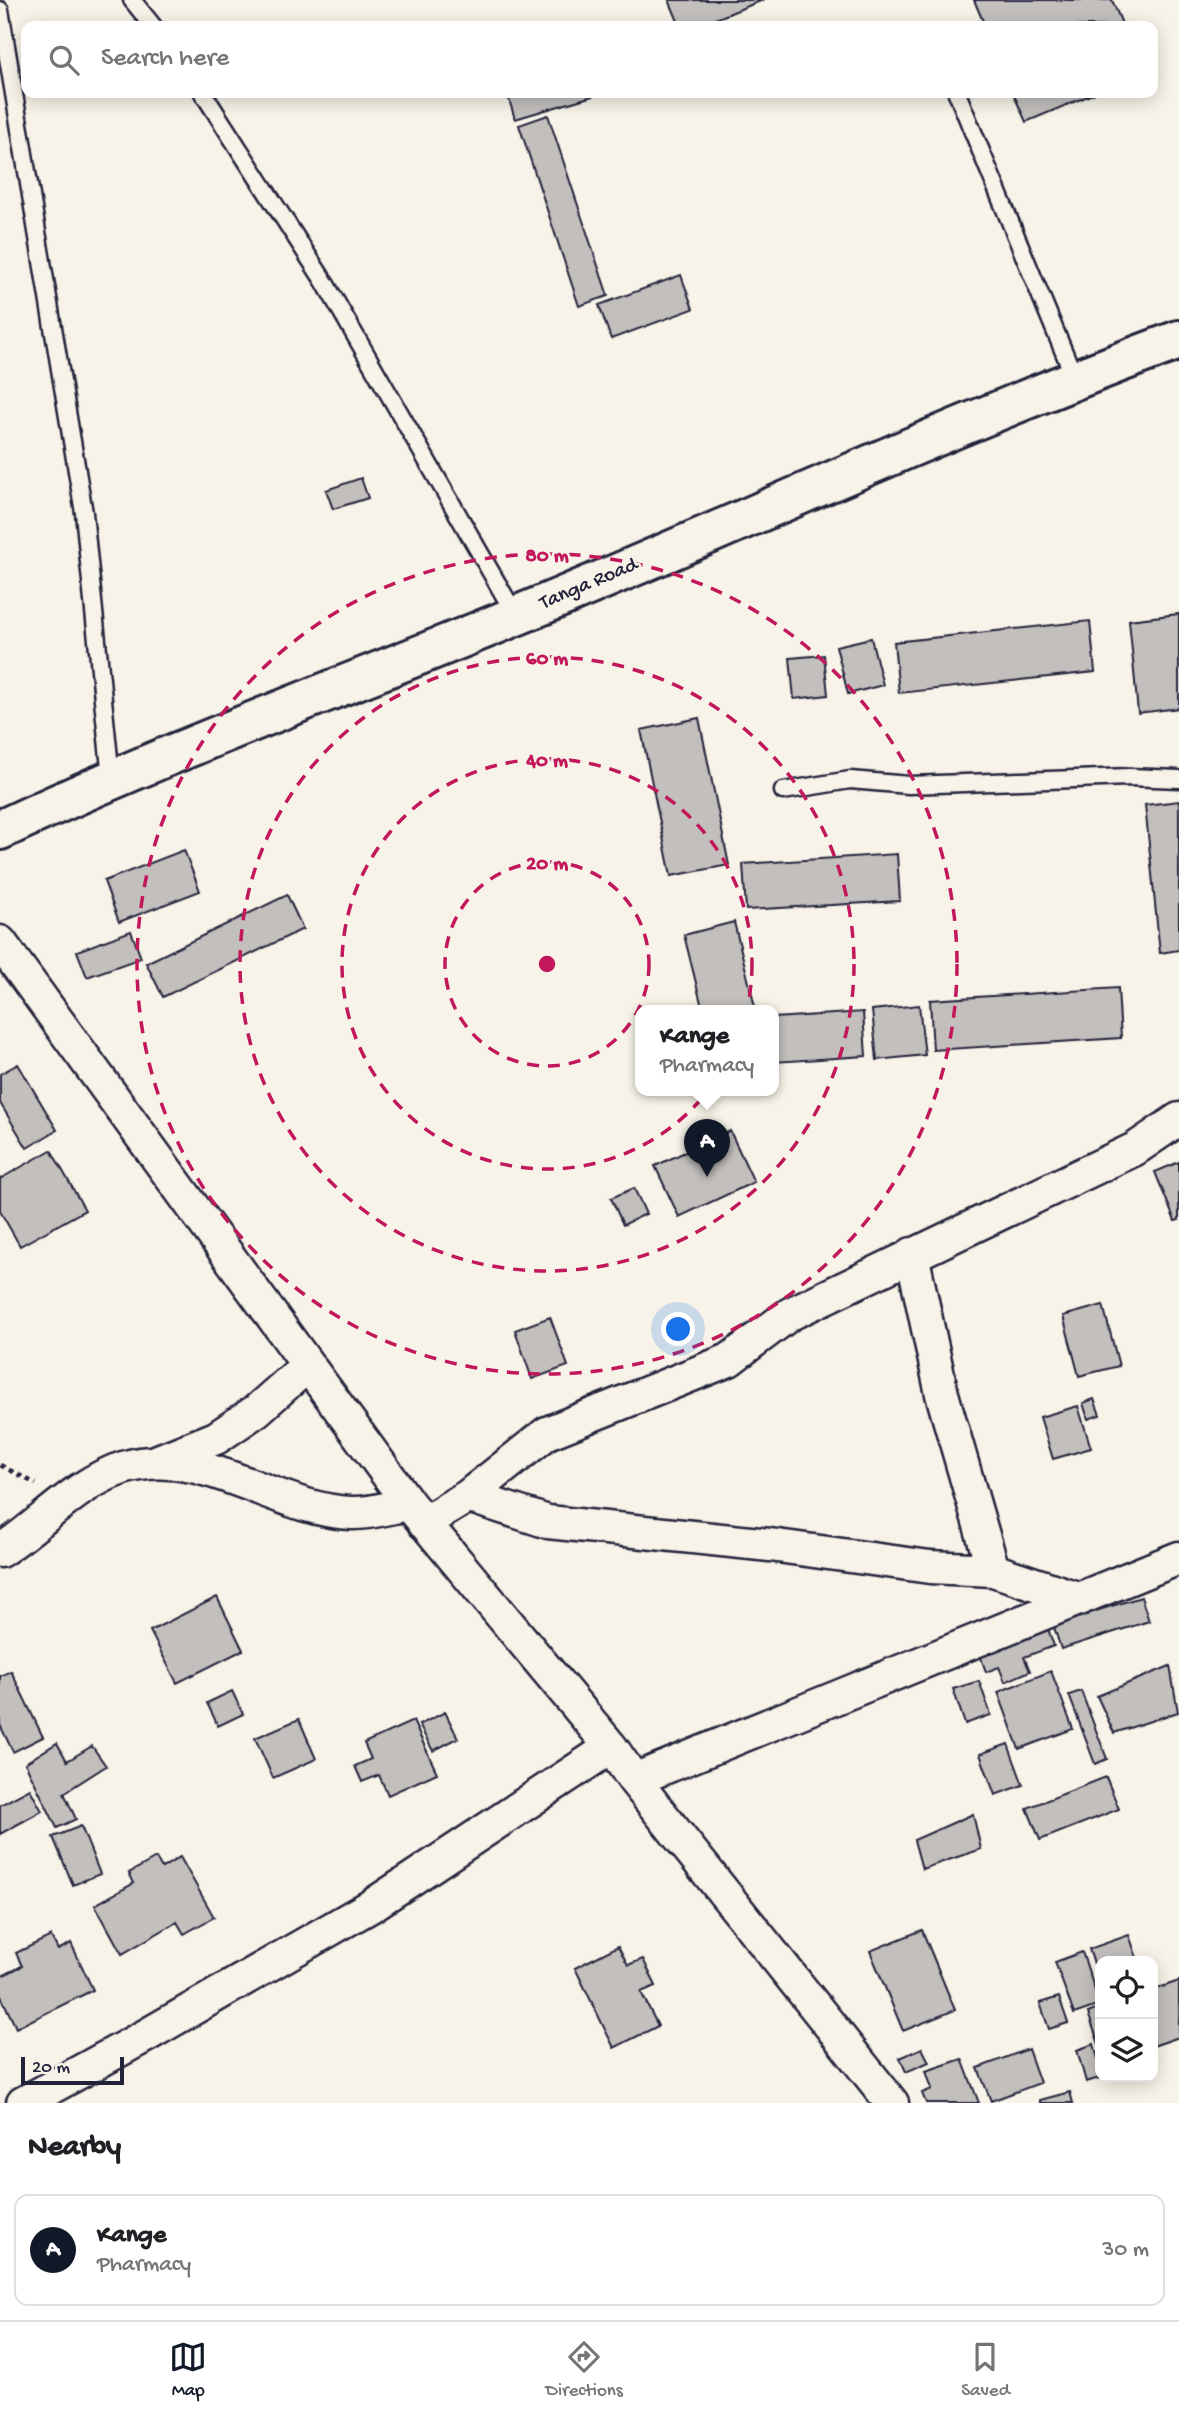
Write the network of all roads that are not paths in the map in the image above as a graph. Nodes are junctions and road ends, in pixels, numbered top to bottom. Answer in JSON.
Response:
{"nodes":[{"id":1,"x":132,"y":0,"type":"edge"},
{"id":2,"x":0,"y":10,"type":"edge"},
{"id":3,"x":149,"y":21,"type":"edge"},
{"id":4,"x":206,"y":98,"type":"edge"},
{"id":5,"x":959,"y":98,"type":"edge"},
{"id":6,"x":1177,"y":345,"type":"edge"},
{"id":7,"x":1074,"y":379,"type":"junction"},
{"id":8,"x":516,"y":616,"type":"junction"},
{"id":9,"x":111,"y":778,"type":"junction"},
{"id":10,"x":1179,"y":779,"type":"edge"},
{"id":11,"x":782,"y":791,"type":"dead end"},
{"id":12,"x":0,"y":830,"type":"edge"},
{"id":13,"x":0,"y":942,"type":"edge"},
{"id":14,"x":1179,"y":1119,"type":"edge"},
{"id":15,"x":912,"y":1254,"type":"junction"},
{"id":16,"x":309,"y":1365,"type":"junction"},
{"id":17,"x":155,"y":1462,"type":"junction"},
{"id":18,"x":468,"y":1496,"type":"junction"},
{"id":19,"x":416,"y":1513,"type":"junction"},
{"id":20,"x":0,"y":1551,"type":"edge"},
{"id":21,"x":1179,"y":1558,"type":"edge"},
{"id":22,"x":993,"y":1570,"type":"junction"},
{"id":23,"x":1080,"y":1599,"type":"junction"},
{"id":24,"x":611,"y":1747,"type":"junction"},
{"id":25,"x":634,"y":1780,"type":"junction"},
{"id":26,"x":23,"y":2103,"type":"edge"},
{"id":27,"x":892,"y":2103,"type":"edge"}],
"edges":[{"from":1,"to":3,"type":"lane"},
{"from":2,"to":9,"type":"lane"},
{"from":4,"to":8,"type":"lane"},
{"from":5,"to":7,"type":"lane"},
{"from":6,"to":7,"type":"highway","name":"Tanga Road"},
{"from":7,"to":8,"type":"highway","name":"Tanga Road"},
{"from":8,"to":9,"type":"highway","name":"Tanga Road"},
{"from":9,"to":12,"type":"highway","name":"Tanga Road"},
{"from":10,"to":11,"type":"lane"},
{"from":13,"to":16,"type":"street"},
{"from":14,"to":15,"type":"street"},
{"from":15,"to":18,"type":"street"},
{"from":15,"to":22,"type":"street"},
{"from":16,"to":17,"type":"street"},
{"from":16,"to":19,"type":"street"},
{"from":17,"to":19,"type":"street"},
{"from":17,"to":20,"type":"street"},
{"from":18,"to":19,"type":"street"},
{"from":18,"to":22,"type":"street"},
{"from":19,"to":24,"type":"street"},
{"from":21,"to":23,"type":"street"},
{"from":22,"to":23,"type":"street"},
{"from":23,"to":25,"type":"street"},
{"from":24,"to":25,"type":"street"},
{"from":24,"to":26,"type":"street"},
{"from":25,"to":27,"type":"street"}]}
